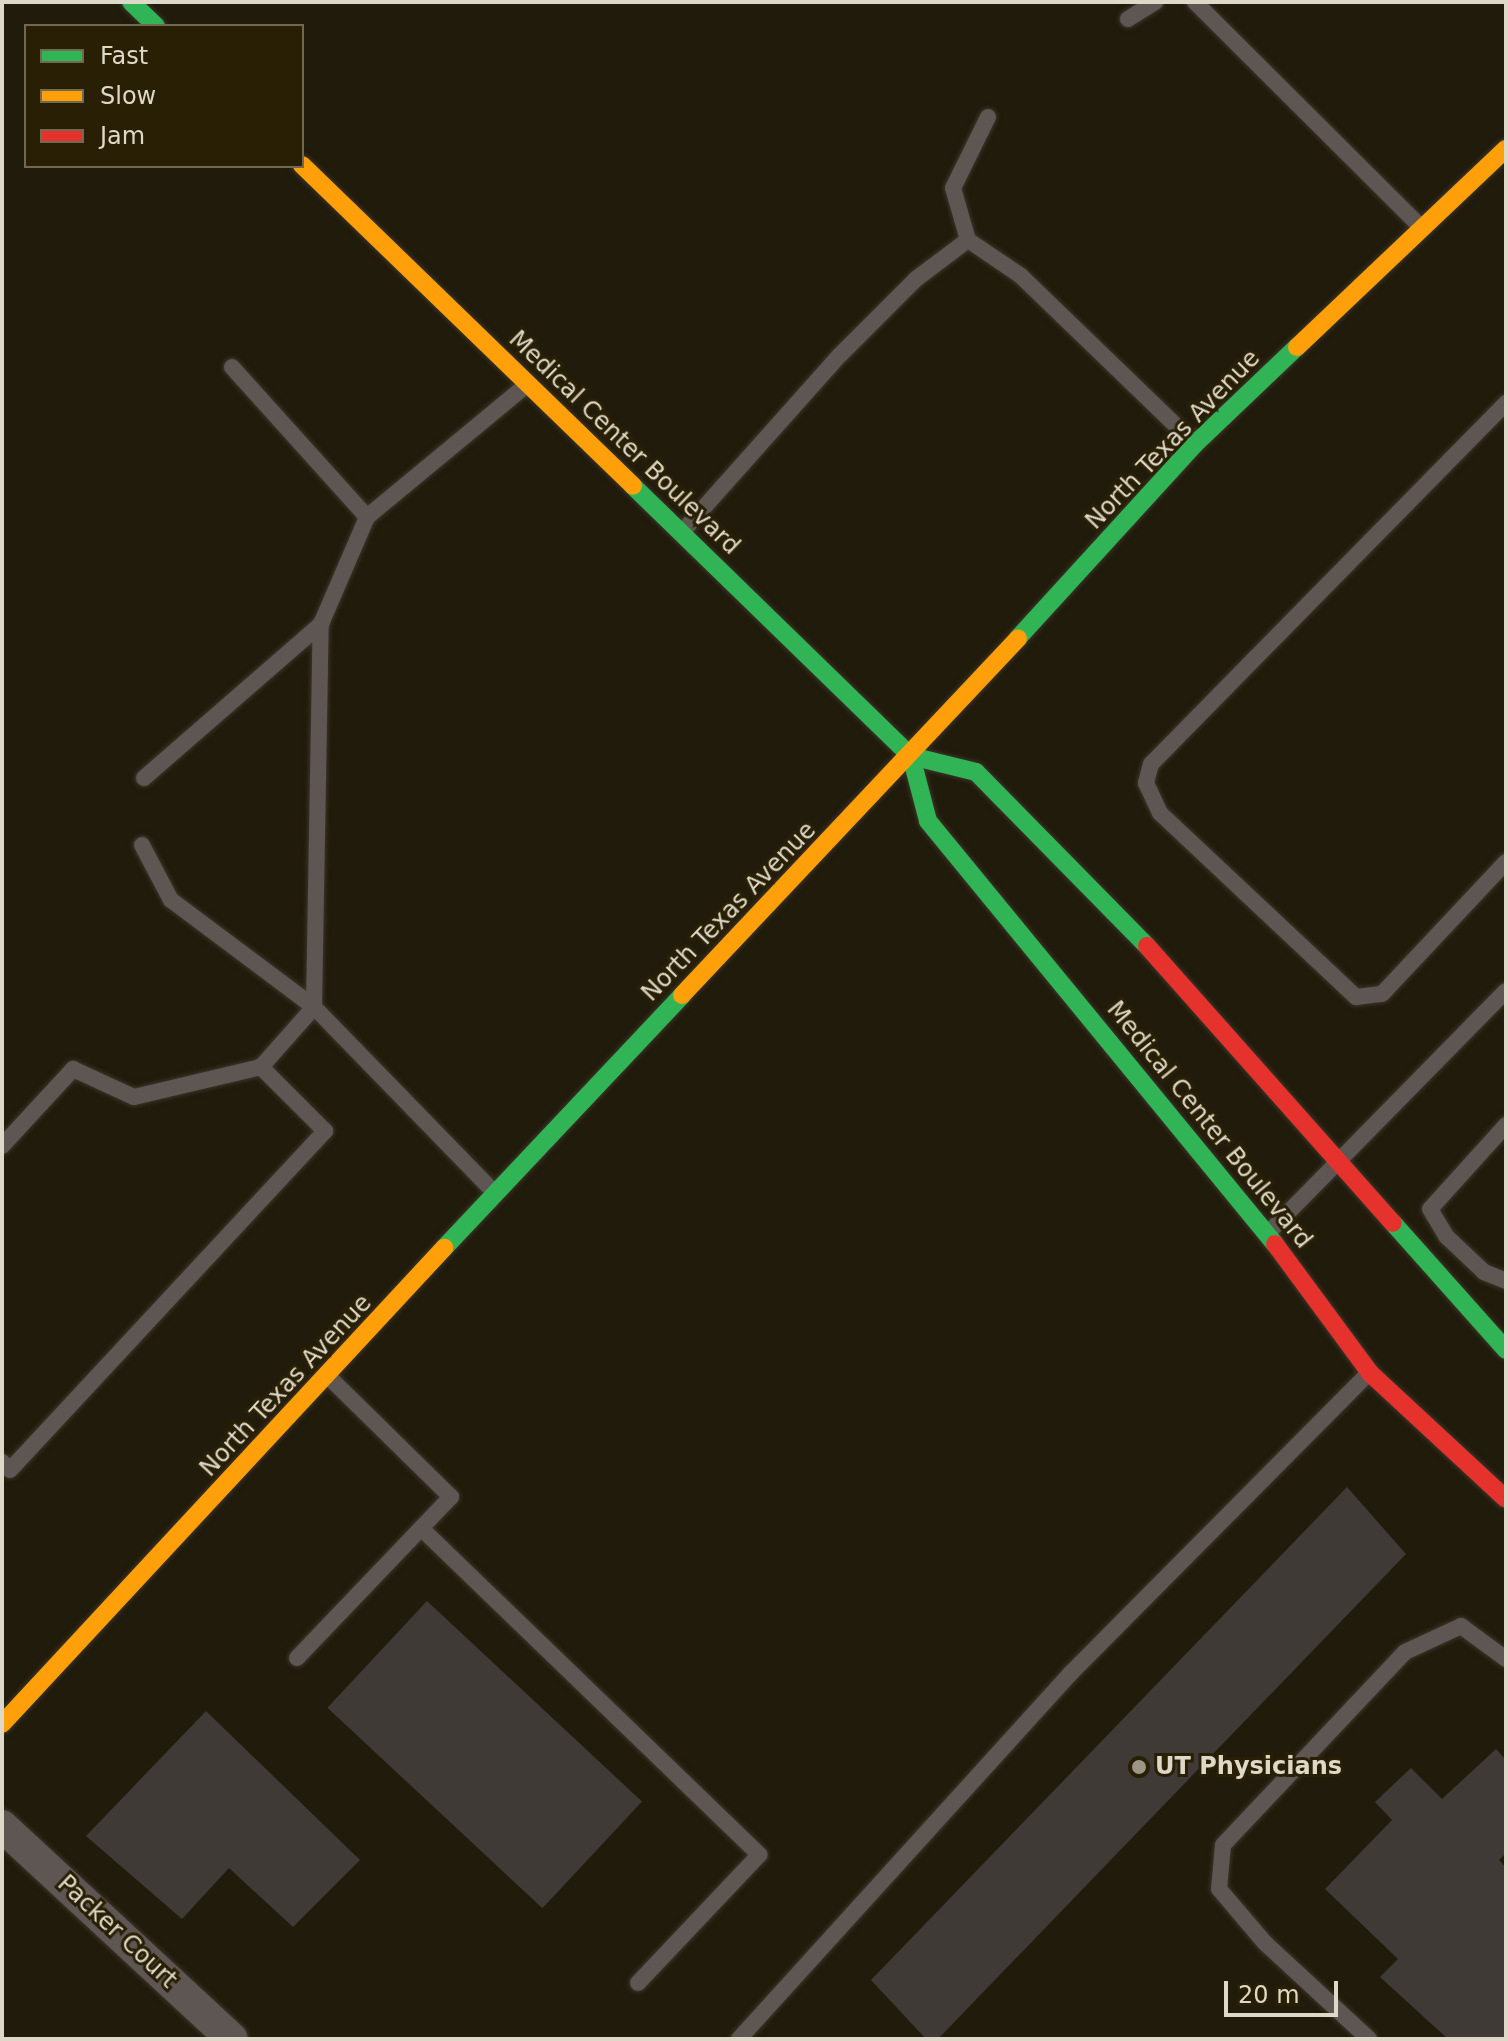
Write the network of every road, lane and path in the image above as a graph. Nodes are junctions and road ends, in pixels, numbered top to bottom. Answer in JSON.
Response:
{"nodes":[{"id":1,"x":131,"y":2,"type":"edge"},
{"id":2,"x":1155,"y":2,"type":"edge"},
{"id":3,"x":1195,"y":2,"type":"edge"},
{"id":4,"x":1128,"y":19,"type":"dead end"},
{"id":5,"x":154,"y":24,"type":"edge"},
{"id":6,"x":988,"y":117,"type":"dead end"},
{"id":7,"x":1506,"y":149,"type":"edge"},
{"id":8,"x":304,"y":167,"type":"edge"},
{"id":9,"x":1422,"y":227,"type":"junction"},
{"id":10,"x":968,"y":240,"type":"junction"},
{"id":11,"x":232,"y":367,"type":"dead end"},
{"id":12,"x":529,"y":382,"type":"junction"},
{"id":13,"x":1506,"y":403,"type":"edge"},
{"id":14,"x":1195,"y":444,"type":"junction"},
{"id":15,"x":367,"y":517,"type":"junction"},
{"id":16,"x":682,"y":533,"type":"junction"},
{"id":17,"x":321,"y":624,"type":"junction"},
{"id":18,"x":911,"y":756,"type":"junction"},
{"id":19,"x":144,"y":778,"type":"dead end"},
{"id":20,"x":142,"y":845,"type":"dead end"},
{"id":21,"x":1506,"y":862,"type":"edge"},
{"id":22,"x":1506,"y":991,"type":"edge"},
{"id":23,"x":314,"y":1007,"type":"junction"},
{"id":24,"x":261,"y":1067,"type":"junction"},
{"id":25,"x":1506,"y":1125,"type":"edge"},
{"id":26,"x":2,"y":1146,"type":"edge"},
{"id":27,"x":1336,"y":1165,"type":"junction"},
{"id":28,"x":494,"y":1192,"type":"junction"},
{"id":29,"x":1267,"y":1234,"type":"junction"},
{"id":30,"x":1506,"y":1281,"type":"edge"},
{"id":31,"x":1506,"y":1350,"type":"edge"},
{"id":32,"x":1370,"y":1373,"type":"junction"},
{"id":33,"x":330,"y":1378,"type":"junction"},
{"id":34,"x":2,"y":1462,"type":"edge"},
{"id":35,"x":1506,"y":1499,"type":"edge"},
{"id":36,"x":422,"y":1529,"type":"junction"},
{"id":37,"x":1503,"y":1650,"type":"edge"},
{"id":38,"x":297,"y":1658,"type":"dead end"},
{"id":39,"x":2,"y":1724,"type":"edge"},
{"id":40,"x":2,"y":1826,"type":"edge"},
{"id":41,"x":638,"y":1983,"type":"dead end"},
{"id":42,"x":232,"y":2039,"type":"edge"},
{"id":43,"x":739,"y":2039,"type":"edge"},
{"id":44,"x":1369,"y":2039,"type":"edge"}],
"edges":[{"from":1,"to":5,"type":"street"},
{"from":2,"to":4,"type":"lane"},
{"from":3,"to":9,"type":"lane"},
{"from":6,"to":10,"type":"lane"},
{"from":7,"to":9,"type":"street","name":"North Texas Avenue"},
{"from":8,"to":12,"type":"street","name":"Medical Center Boulevard"},
{"from":9,"to":14,"type":"street","name":"North Texas Avenue"},
{"from":10,"to":14,"type":"lane"},
{"from":10,"to":16,"type":"lane"},
{"from":11,"to":15,"type":"lane"},
{"from":12,"to":15,"type":"lane"},
{"from":12,"to":16,"type":"street","name":"Medical Center Boulevard"},
{"from":13,"to":21,"type":"lane"},
{"from":14,"to":18,"type":"street","name":"North Texas Avenue"},
{"from":15,"to":17,"type":"lane"},
{"from":16,"to":18,"type":"street","name":"Medical Center Boulevard"},
{"from":17,"to":19,"type":"lane"},
{"from":17,"to":23,"type":"lane"},
{"from":18,"to":27,"type":"street"},
{"from":18,"to":28,"type":"street","name":"North Texas Avenue"},
{"from":18,"to":29,"type":"street","name":"Medical Center Boulevard"},
{"from":20,"to":23,"type":"lane"},
{"from":22,"to":27,"type":"lane"},
{"from":23,"to":24,"type":"lane"},
{"from":23,"to":28,"type":"lane"},
{"from":24,"to":26,"type":"lane"},
{"from":24,"to":34,"type":"lane"},
{"from":25,"to":30,"type":"lane"},
{"from":27,"to":29,"type":"lane"},
{"from":27,"to":31,"type":"street"},
{"from":28,"to":33,"type":"street","name":"North Texas Avenue"},
{"from":29,"to":32,"type":"street","name":"Medical Center Boulevard"},
{"from":32,"to":35,"type":"street","name":"Medical Center Boulevard"},
{"from":32,"to":43,"type":"lane"},
{"from":33,"to":36,"type":"lane"},
{"from":33,"to":39,"type":"street","name":"North Texas Avenue"},
{"from":36,"to":38,"type":"lane"},
{"from":36,"to":41,"type":"lane"},
{"from":37,"to":44,"type":"lane"},
{"from":40,"to":42,"type":"street","name":"Packer Court"}]}
